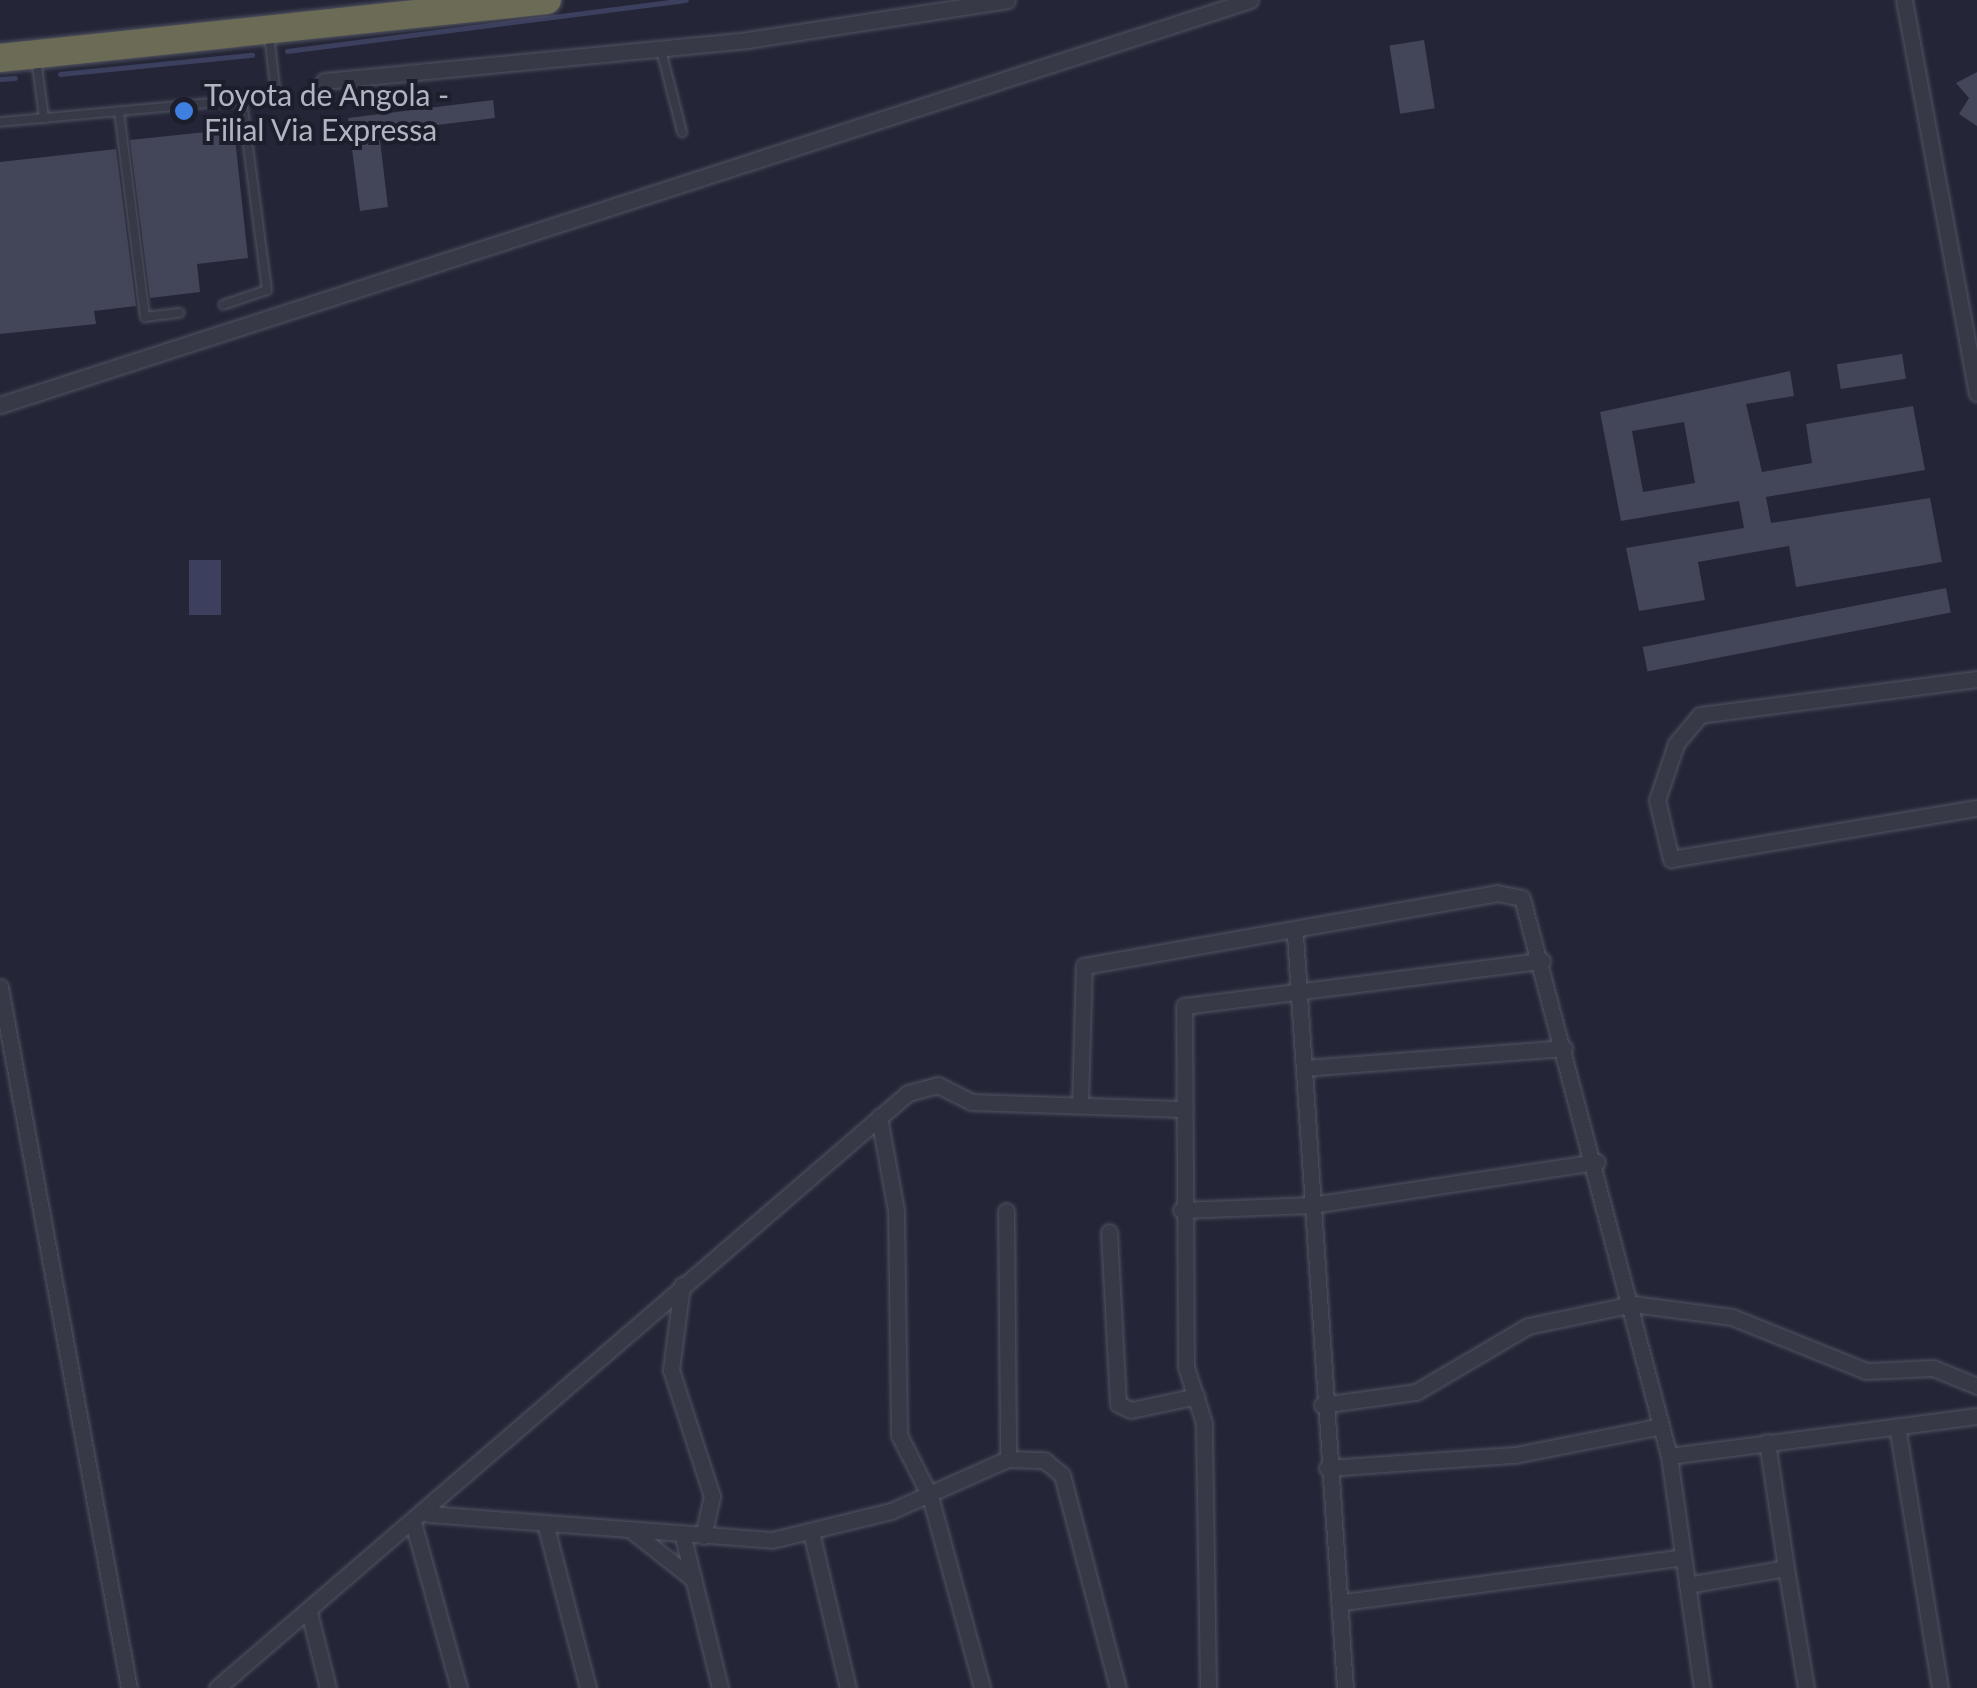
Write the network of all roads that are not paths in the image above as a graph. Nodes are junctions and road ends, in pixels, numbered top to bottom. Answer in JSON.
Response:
{"nodes":[{"id":1,"x":548,"y":0,"type":"edge"},
{"id":2,"x":1007,"y":0,"type":"edge"},
{"id":3,"x":1250,"y":0,"type":"edge"},
{"id":4,"x":1904,"y":0,"type":"edge"},
{"id":5,"x":268,"y":30,"type":"junction"},
{"id":6,"x":660,"y":50,"type":"junction"},
{"id":7,"x":35,"y":54,"type":"junction"},
{"id":8,"x":0,"y":58,"type":"edge"},
{"id":9,"x":324,"y":81,"type":"dead end"},
{"id":10,"x":276,"y":95,"type":"dead end"},
{"id":11,"x":118,"y":111,"type":"junction"},
{"id":12,"x":44,"y":118,"type":"junction"},
{"id":13,"x":0,"y":122,"type":"edge"},
{"id":14,"x":682,"y":132,"type":"dead end"},
{"id":15,"x":223,"y":305,"type":"dead end"},
{"id":16,"x":180,"y":313,"type":"dead end"},
{"id":17,"x":1977,"y":393,"type":"edge"},
{"id":18,"x":0,"y":406,"type":"edge"},
{"id":19,"x":1977,"y":679,"type":"edge"},
{"id":20,"x":1977,"y":808,"type":"edge"},
{"id":21,"x":1294,"y":935,"type":"junction"},
{"id":22,"x":1542,"y":961,"type":"junction"},
{"id":23,"x":0,"y":988,"type":"edge"},
{"id":24,"x":1300,"y":992,"type":"junction"},
{"id":25,"x":1564,"y":1048,"type":"junction"},
{"id":26,"x":1305,"y":1068,"type":"junction"},
{"id":27,"x":1080,"y":1105,"type":"junction"},
{"id":28,"x":1180,"y":1108,"type":"junction"},
{"id":29,"x":879,"y":1116,"type":"junction"},
{"id":30,"x":1597,"y":1162,"type":"junction"},
{"id":31,"x":1312,"y":1205,"type":"junction"},
{"id":32,"x":1181,"y":1210,"type":"junction"},
{"id":33,"x":1006,"y":1211,"type":"dead end"},
{"id":34,"x":1110,"y":1232,"type":"dead end"},
{"id":35,"x":682,"y":1285,"type":"junction"},
{"id":36,"x":1633,"y":1304,"type":"junction"},
{"id":37,"x":1977,"y":1386,"type":"edge"},
{"id":38,"x":1197,"y":1396,"type":"junction"},
{"id":39,"x":1322,"y":1405,"type":"junction"},
{"id":40,"x":1977,"y":1416,"type":"edge"},
{"id":41,"x":1662,"y":1426,"type":"junction"},
{"id":42,"x":1897,"y":1426,"type":"junction"},
{"id":43,"x":1768,"y":1442,"type":"junction"},
{"id":44,"x":1669,"y":1456,"type":"junction"},
{"id":45,"x":1008,"y":1460,"type":"junction"},
{"id":46,"x":1327,"y":1468,"type":"junction"},
{"id":47,"x":930,"y":1496,"type":"junction"},
{"id":48,"x":428,"y":1514,"type":"junction"},
{"id":49,"x":546,"y":1524,"type":"junction"},
{"id":50,"x":414,"y":1526,"type":"junction"},
{"id":51,"x":631,"y":1530,"type":"junction"},
{"id":52,"x":682,"y":1533,"type":"junction"},
{"id":53,"x":703,"y":1536,"type":"junction"},
{"id":54,"x":812,"y":1536,"type":"junction"},
{"id":55,"x":1683,"y":1557,"type":"junction"},
{"id":56,"x":1786,"y":1568,"type":"junction"},
{"id":57,"x":694,"y":1580,"type":"junction"},
{"id":58,"x":1687,"y":1585,"type":"junction"},
{"id":59,"x":1342,"y":1602,"type":"junction"},
{"id":60,"x":309,"y":1612,"type":"junction"},
{"id":61,"x":1698,"y":1685,"type":"edge"},
{"id":62,"x":128,"y":1688,"type":"edge"},
{"id":63,"x":217,"y":1688,"type":"edge"},
{"id":64,"x":328,"y":1688,"type":"edge"},
{"id":65,"x":459,"y":1688,"type":"edge"},
{"id":66,"x":588,"y":1688,"type":"edge"},
{"id":67,"x":720,"y":1688,"type":"edge"},
{"id":68,"x":848,"y":1688,"type":"edge"},
{"id":69,"x":982,"y":1688,"type":"edge"},
{"id":70,"x":1118,"y":1688,"type":"edge"},
{"id":71,"x":1208,"y":1688,"type":"edge"},
{"id":72,"x":1345,"y":1688,"type":"edge"},
{"id":73,"x":1806,"y":1688,"type":"edge"},
{"id":74,"x":1940,"y":1688,"type":"edge"}],
"edges":[{"from":1,"to":5,"type":"highway"},
{"from":2,"to":6,"type":"street"},
{"from":3,"to":18,"type":"street"},
{"from":4,"to":17,"type":"street"},
{"from":5,"to":7,"type":"highway"},
{"from":5,"to":10,"type":"lane"},
{"from":6,"to":9,"type":"street"},
{"from":6,"to":14,"type":"lane"},
{"from":7,"to":8,"type":"highway"},
{"from":7,"to":12,"type":"lane"},
{"from":11,"to":12,"type":"lane"},
{"from":11,"to":15,"type":"lane"},
{"from":11,"to":16,"type":"lane"},
{"from":12,"to":13,"type":"lane"},
{"from":19,"to":20,"type":"street"},
{"from":21,"to":22,"type":"street"},
{"from":21,"to":24,"type":"street"},
{"from":21,"to":27,"type":"street"},
{"from":22,"to":24,"type":"street"},
{"from":22,"to":25,"type":"street"},
{"from":23,"to":62,"type":"street"},
{"from":24,"to":26,"type":"street"},
{"from":24,"to":28,"type":"street"},
{"from":25,"to":26,"type":"street"},
{"from":25,"to":30,"type":"street"},
{"from":26,"to":31,"type":"street"},
{"from":27,"to":28,"type":"street"},
{"from":27,"to":29,"type":"street"},
{"from":28,"to":32,"type":"street"},
{"from":29,"to":35,"type":"street"},
{"from":29,"to":47,"type":"street"},
{"from":30,"to":31,"type":"street"},
{"from":30,"to":36,"type":"street"},
{"from":31,"to":32,"type":"street"},
{"from":31,"to":39,"type":"street"},
{"from":32,"to":38,"type":"street"},
{"from":33,"to":45,"type":"street"},
{"from":34,"to":38,"type":"street"},
{"from":35,"to":48,"type":"street"},
{"from":35,"to":53,"type":"street"},
{"from":36,"to":37,"type":"street"},
{"from":36,"to":39,"type":"street"},
{"from":36,"to":41,"type":"street"},
{"from":38,"to":71,"type":"street"},
{"from":39,"to":46,"type":"street"},
{"from":40,"to":42,"type":"street"},
{"from":41,"to":44,"type":"street"},
{"from":41,"to":46,"type":"street"},
{"from":42,"to":43,"type":"street"},
{"from":42,"to":74,"type":"street"},
{"from":43,"to":44,"type":"street"},
{"from":43,"to":56,"type":"street"},
{"from":44,"to":55,"type":"street"},
{"from":45,"to":47,"type":"street"},
{"from":45,"to":70,"type":"street"},
{"from":46,"to":59,"type":"street"},
{"from":47,"to":54,"type":"street"},
{"from":47,"to":69,"type":"street"},
{"from":48,"to":49,"type":"street"},
{"from":48,"to":50,"type":"street"},
{"from":49,"to":51,"type":"street"},
{"from":49,"to":66,"type":"street"},
{"from":50,"to":60,"type":"street"},
{"from":50,"to":65,"type":"street"},
{"from":51,"to":52,"type":"street"},
{"from":51,"to":57,"type":"street"},
{"from":52,"to":53,"type":"street"},
{"from":52,"to":57,"type":"street"},
{"from":53,"to":54,"type":"street"},
{"from":54,"to":68,"type":"street"},
{"from":55,"to":58,"type":"street"},
{"from":55,"to":59,"type":"street"},
{"from":56,"to":58,"type":"street"},
{"from":56,"to":73,"type":"street"},
{"from":57,"to":67,"type":"street"},
{"from":58,"to":61,"type":"street"},
{"from":59,"to":72,"type":"street"},
{"from":60,"to":63,"type":"street"},
{"from":60,"to":64,"type":"street"}]}
